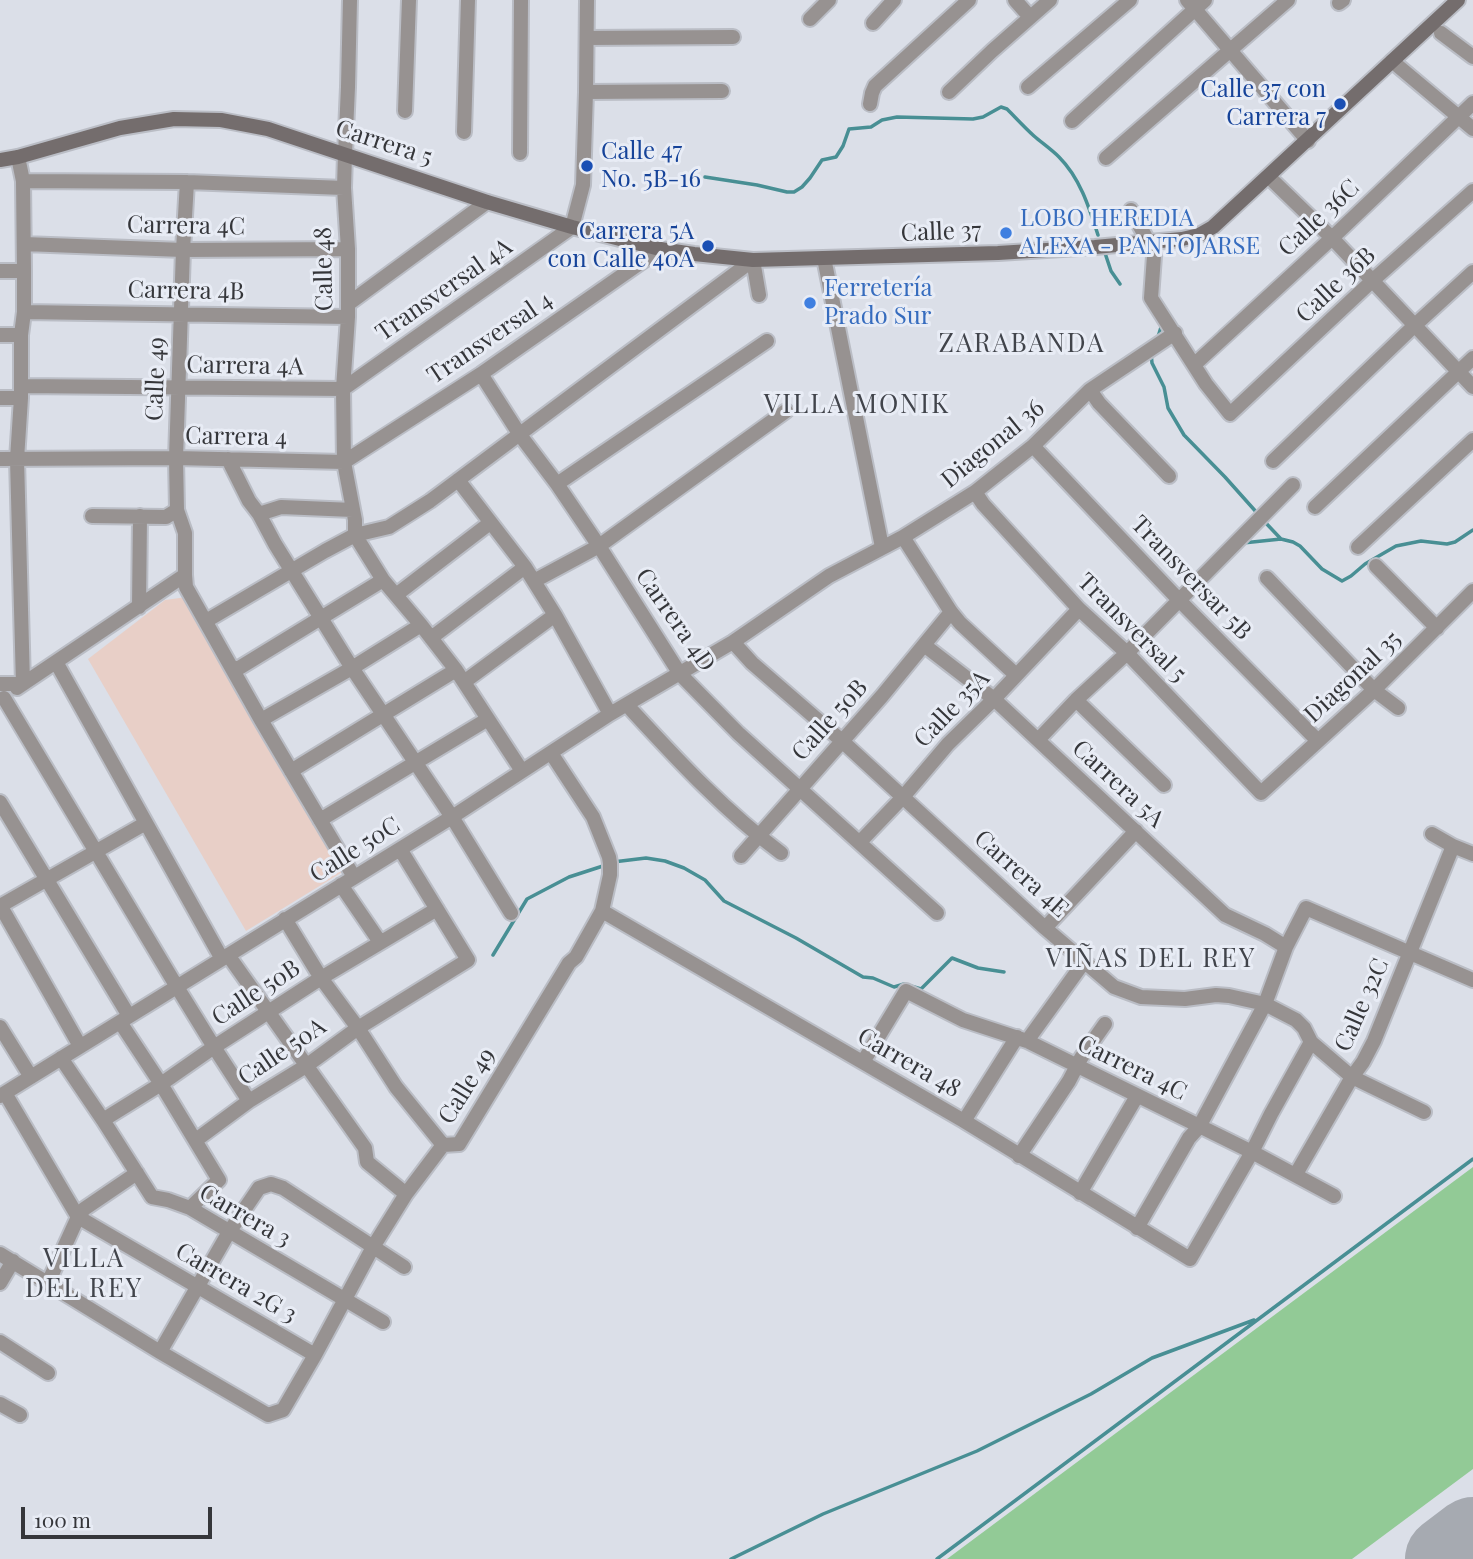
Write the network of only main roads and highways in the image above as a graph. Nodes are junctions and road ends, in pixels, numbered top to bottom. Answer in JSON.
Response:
{"nodes":[{"id":1,"x":1458,"y":0,"type":"edge"},
{"id":2,"x":0,"y":160,"type":"edge"},
{"id":3,"x":753,"y":260,"type":"joint"}],
"edges":[{"from":1,"to":3,"type":"main road","name":"Calle 37"},
{"from":2,"to":3,"type":"main road","name":"Carrera 5"}]}
